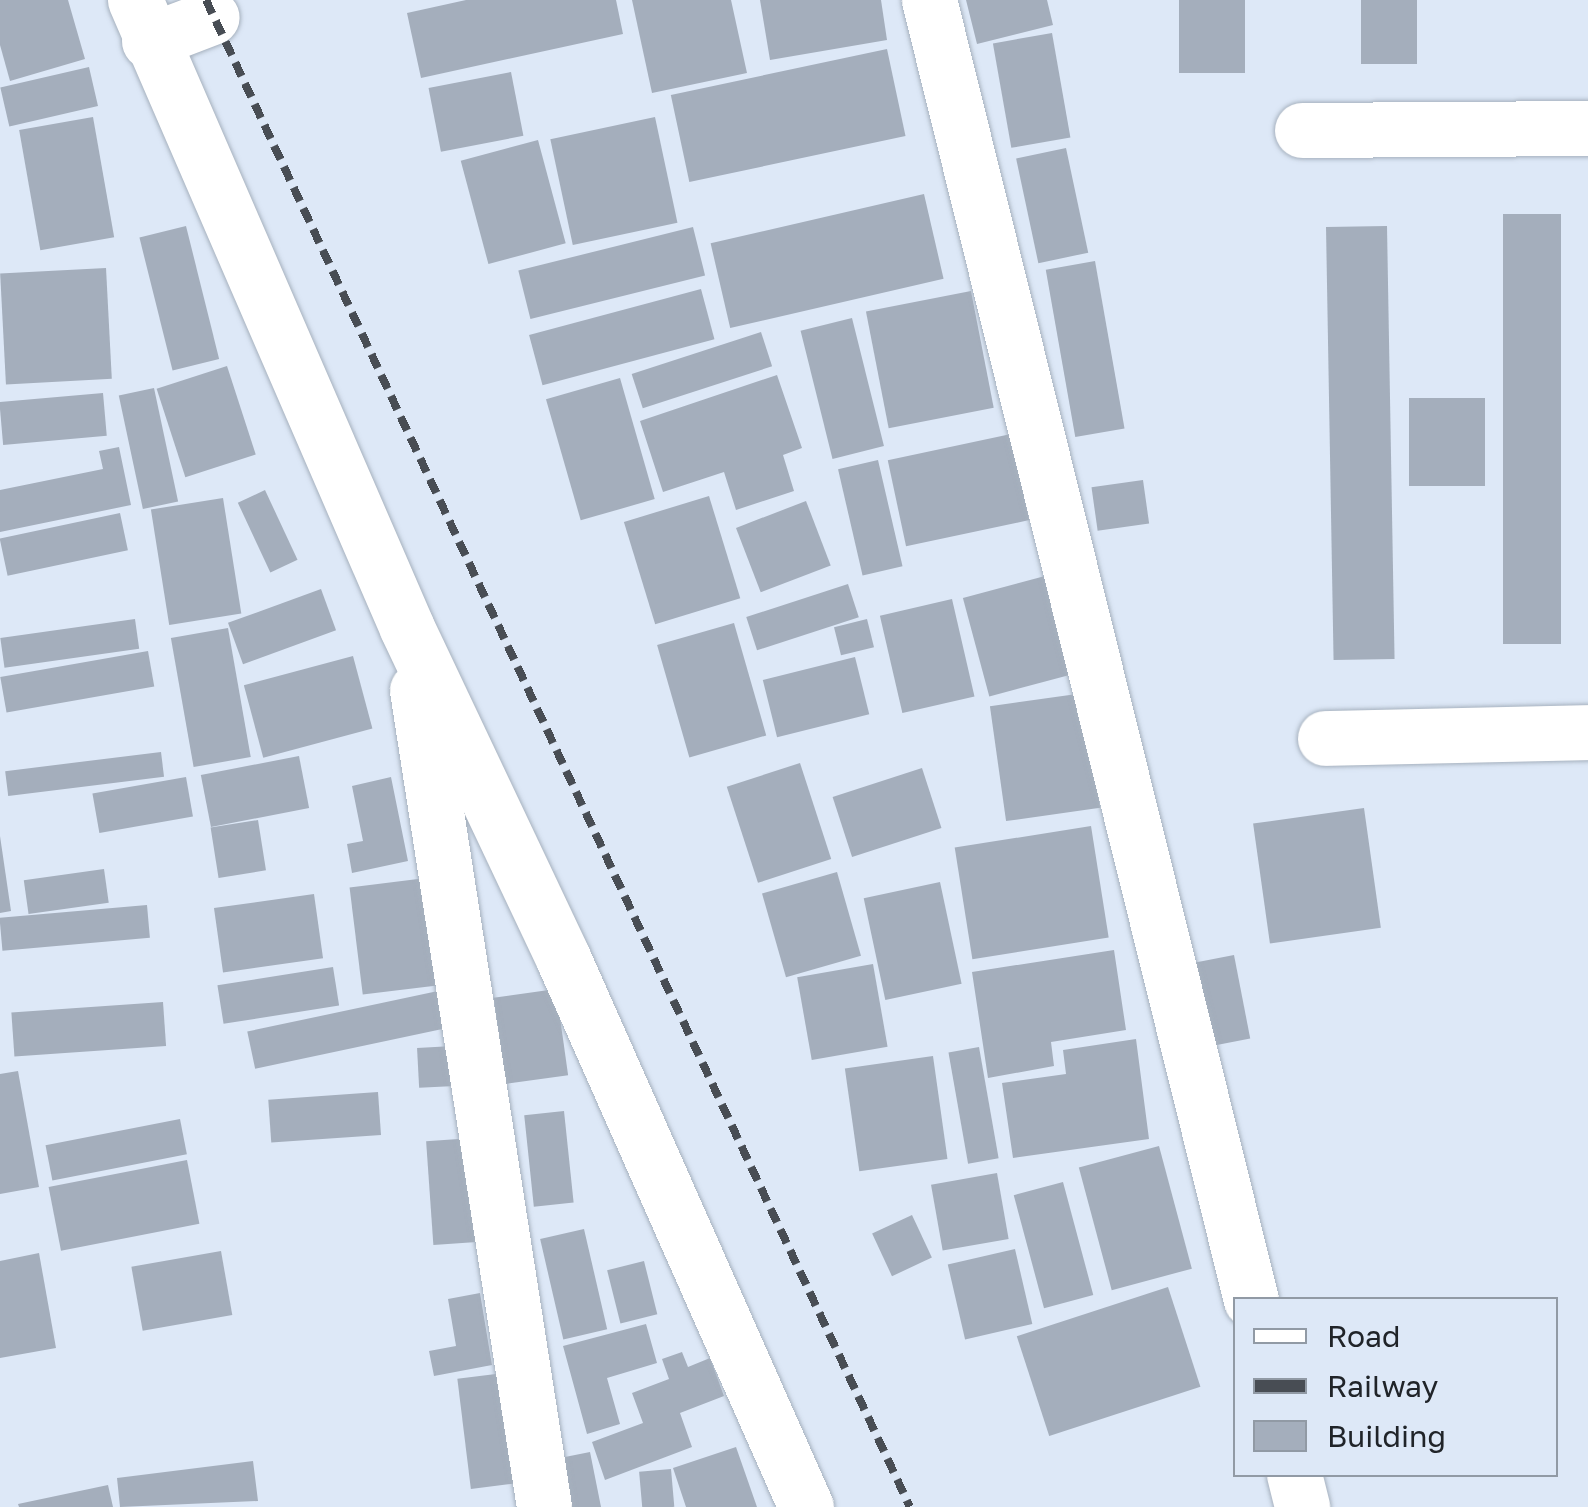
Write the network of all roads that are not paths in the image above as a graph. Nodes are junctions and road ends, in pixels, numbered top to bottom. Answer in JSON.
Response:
{"nodes":[{"id":1,"x":929,"y":0,"type":"edge"},
{"id":2,"x":212,"y":17,"type":"dead end"},
{"id":3,"x":142,"y":20,"type":"edge"},
{"id":4,"x":1588,"y":128,"type":"edge"},
{"id":5,"x":1302,"y":130,"type":"dead end"},
{"id":6,"x":406,"y":628,"type":"junction"},
{"id":7,"x":1588,"y":732,"type":"edge"},
{"id":8,"x":1325,"y":738,"type":"dead end"},
{"id":9,"x":1250,"y":1297,"type":"edge"},
{"id":10,"x":1295,"y":1477,"type":"edge"},
{"id":11,"x":544,"y":1507,"type":"edge"},
{"id":12,"x":806,"y":1507,"type":"edge"},
{"id":13,"x":1302,"y":1507,"type":"edge"}],
"edges":[{"from":1,"to":9,"type":"street"},
{"from":2,"to":3,"type":"street"},
{"from":3,"to":6,"type":"street"},
{"from":4,"to":5,"type":"street"},
{"from":6,"to":11,"type":"street"},
{"from":6,"to":12,"type":"street"},
{"from":7,"to":8,"type":"street"},
{"from":10,"to":13,"type":"street"}]}
